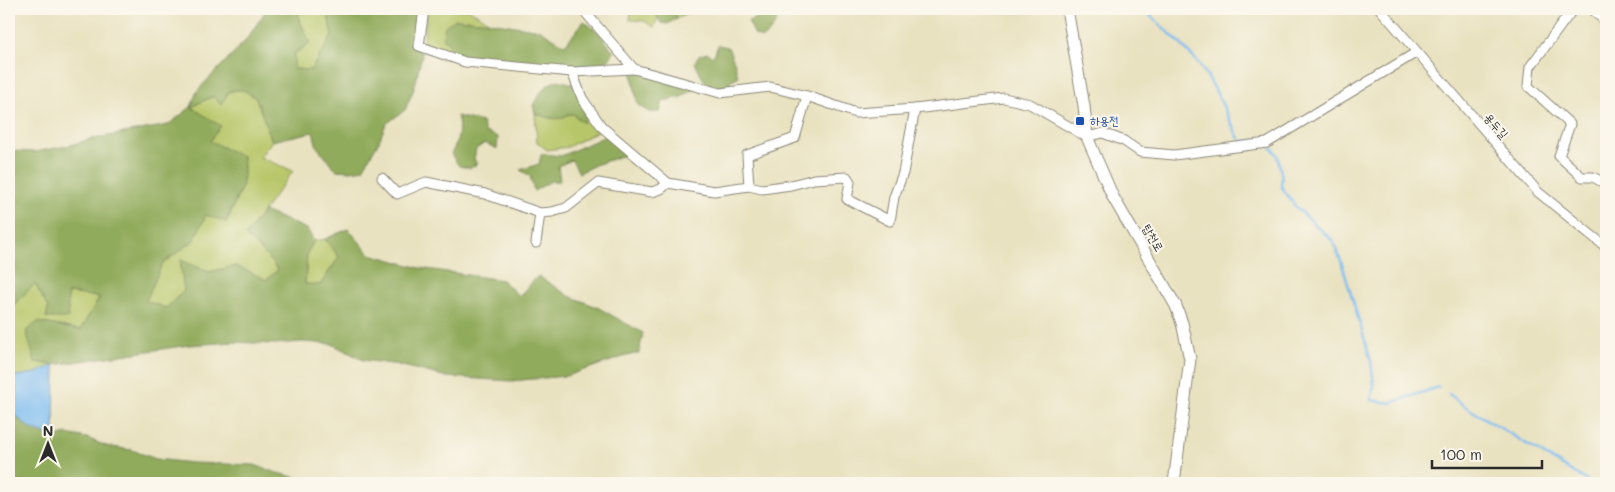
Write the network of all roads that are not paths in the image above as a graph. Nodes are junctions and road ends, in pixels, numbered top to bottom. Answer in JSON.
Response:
{"nodes":[{"id":1,"x":424,"y":9,"type":"edge"},
{"id":2,"x":584,"y":9,"type":"edge"},
{"id":3,"x":1067,"y":9,"type":"edge"},
{"id":4,"x":1380,"y":9,"type":"edge"},
{"id":5,"x":1573,"y":9,"type":"edge"},
{"id":6,"x":1592,"y":9,"type":"edge"},
{"id":7,"x":1606,"y":22,"type":"edge"},
{"id":8,"x":1416,"y":52,"type":"junction"},
{"id":9,"x":634,"y":69,"type":"junction"},
{"id":10,"x":572,"y":72,"type":"junction"},
{"id":11,"x":807,"y":96,"type":"junction"},
{"id":12,"x":915,"y":109,"type":"junction"},
{"id":13,"x":1087,"y":137,"type":"junction"},
{"id":14,"x":382,"y":178,"type":"dead end"},
{"id":15,"x":668,"y":183,"type":"junction"},
{"id":16,"x":1606,"y":184,"type":"edge"},
{"id":17,"x":749,"y":186,"type":"junction"},
{"id":18,"x":540,"y":213,"type":"junction"},
{"id":19,"x":536,"y":243,"type":"dead end"},
{"id":20,"x":1606,"y":247,"type":"edge"},
{"id":21,"x":1174,"y":483,"type":"edge"}],
"edges":[{"from":1,"to":10,"type":"street"},
{"from":2,"to":9,"type":"street"},
{"from":3,"to":13,"type":"main road","name":"탑천로"},
{"from":4,"to":8,"type":"street","name":"용두길"},
{"from":5,"to":16,"type":"street"},
{"from":6,"to":7,"type":"street"},
{"from":8,"to":13,"type":"street"},
{"from":8,"to":20,"type":"street","name":"용두길"},
{"from":9,"to":10,"type":"street"},
{"from":9,"to":11,"type":"street"},
{"from":10,"to":15,"type":"street"},
{"from":11,"to":12,"type":"street"},
{"from":11,"to":17,"type":"street"},
{"from":12,"to":13,"type":"street"},
{"from":12,"to":17,"type":"street"},
{"from":13,"to":21,"type":"main road","name":"탑천로"},
{"from":14,"to":18,"type":"street"},
{"from":15,"to":17,"type":"street"},
{"from":15,"to":18,"type":"street"},
{"from":18,"to":19,"type":"street"}]}
